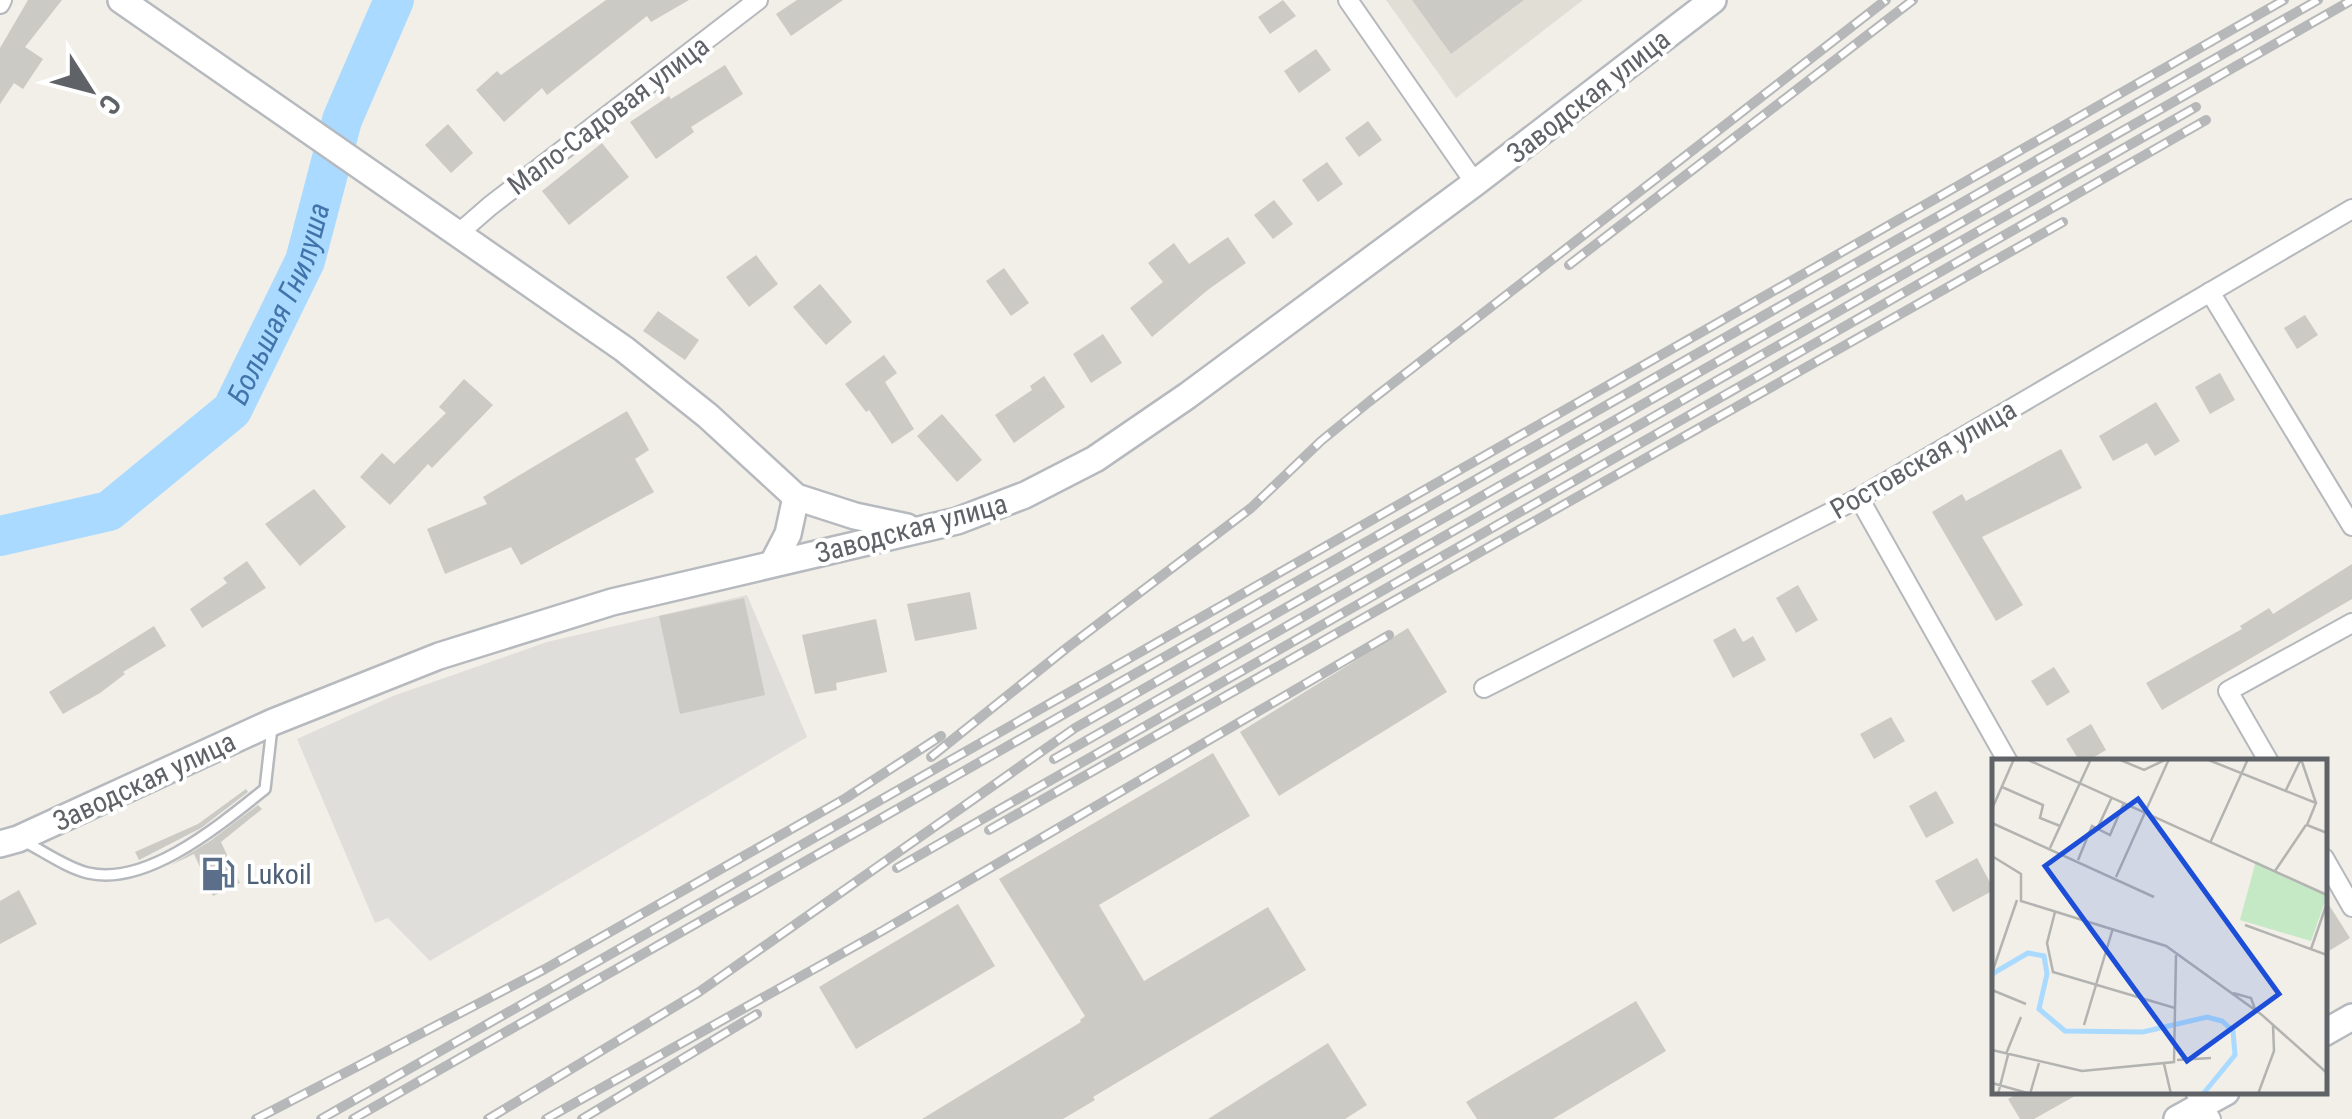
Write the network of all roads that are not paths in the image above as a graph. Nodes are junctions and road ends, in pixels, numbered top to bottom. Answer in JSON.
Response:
{"nodes":[{"id":1,"x":121,"y":0,"type":"edge"},
{"id":2,"x":758,"y":0,"type":"edge"},
{"id":3,"x":1348,"y":0,"type":"edge"},
{"id":4,"x":1712,"y":0,"type":"edge"},
{"id":5,"x":1475,"y":182,"type":"junction"},
{"id":6,"x":2352,"y":209,"type":"edge"},
{"id":7,"x":459,"y":234,"type":"junction"},
{"id":8,"x":2210,"y":292,"type":"junction"},
{"id":9,"x":796,"y":497,"type":"junction"},
{"id":10,"x":1859,"y":498,"type":"junction"},
{"id":11,"x":2352,"y":526,"type":"edge"},
{"id":12,"x":920,"y":529,"type":"junction"},
{"id":13,"x":773,"y":564,"type":"junction"},
{"id":14,"x":2351,"y":627,"type":"edge"},
{"id":15,"x":1484,"y":688,"type":"dead end"},
{"id":16,"x":273,"y":722,"type":"junction"},
{"id":17,"x":2006,"y":759,"type":"edge"},
{"id":18,"x":2267,"y":759,"type":"edge"},
{"id":19,"x":9,"y":842,"type":"edge"},
{"id":20,"x":2327,"y":863,"type":"edge"},
{"id":21,"x":2352,"y":907,"type":"edge"},
{"id":22,"x":2352,"y":1017,"type":"edge"},
{"id":23,"x":2327,"y":1031,"type":"edge"},
{"id":24,"x":2209,"y":1102,"type":"edge"},
{"id":25,"x":2177,"y":1119,"type":"edge"}],
"edges":[{"from":1,"to":7,"type":"main road"},
{"from":2,"to":7,"type":"street","name":"Мало-Садовая улица"},
{"from":3,"to":5,"type":"street"},
{"from":4,"to":5,"type":"main road","name":"Заводская улица"},
{"from":5,"to":12,"type":"main road","name":"Заводская улица"},
{"from":6,"to":8,"type":"street","name":"Ростовская улица"},
{"from":7,"to":9,"type":"main road"},
{"from":8,"to":10,"type":"street","name":"Ростовская улица"},
{"from":8,"to":11,"type":"street"},
{"from":9,"to":12,"type":"main road"},
{"from":9,"to":13,"type":"main road"},
{"from":10,"to":15,"type":"street","name":"Ростовская улица"},
{"from":10,"to":17,"type":"street"},
{"from":12,"to":13,"type":"main road","name":"Заводская улица"},
{"from":13,"to":16,"type":"main road","name":"Заводская улица"},
{"from":14,"to":18,"type":"street"},
{"from":16,"to":19,"type":"main road","name":"Заводская улица"},
{"from":16,"to":19,"type":"lane"},
{"from":20,"to":21,"type":"street"},
{"from":22,"to":23,"type":"main road"},
{"from":24,"to":25,"type":"main road"}]}
